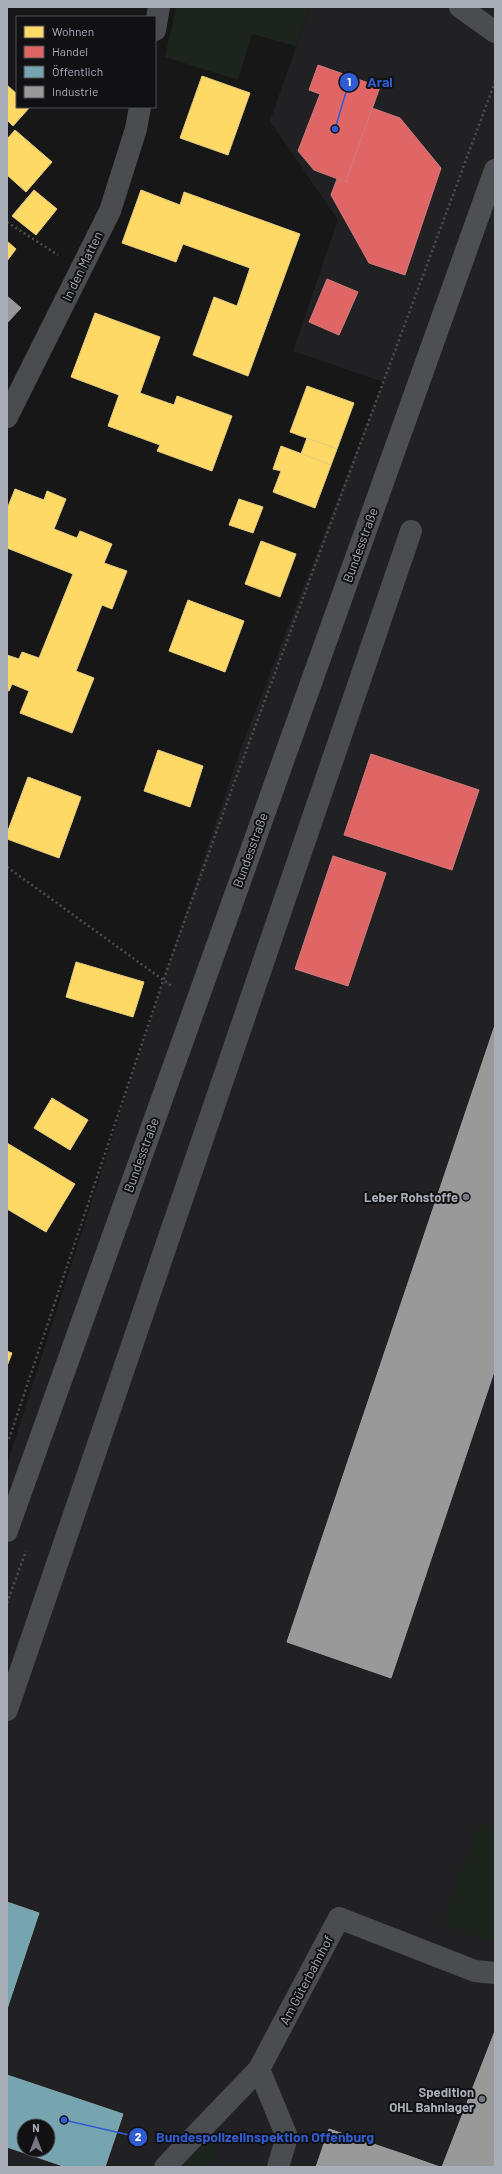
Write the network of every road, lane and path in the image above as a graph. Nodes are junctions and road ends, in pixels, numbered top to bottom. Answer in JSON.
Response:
{"nodes":[{"id":1,"x":159,"y":7,"type":"edge"},
{"id":2,"x":460,"y":7,"type":"edge"},
{"id":3,"x":156,"y":24,"type":"edge"},
{"id":4,"x":495,"y":32,"type":"edge"},
{"id":5,"x":495,"y":82,"type":"edge"},
{"id":6,"x":140,"y":108,"type":"edge"},
{"id":7,"x":495,"y":170,"type":"edge"},
{"id":8,"x":7,"y":222,"type":"edge"},
{"id":9,"x":80,"y":270,"type":"junction"},
{"id":10,"x":7,"y":417,"type":"edge"},
{"id":11,"x":411,"y":531,"type":"dead end"},
{"id":12,"x":7,"y":867,"type":"edge"},
{"id":13,"x":163,"y":981,"type":"junction"},
{"id":14,"x":196,"y":1001,"type":"junction"},
{"id":15,"x":7,"y":1444,"type":"edge"},
{"id":16,"x":7,"y":1531,"type":"edge"},
{"id":17,"x":7,"y":1710,"type":"edge"},
{"id":18,"x":495,"y":1973,"type":"edge"},
{"id":19,"x":259,"y":2069,"type":"junction"},
{"id":20,"x":165,"y":2167,"type":"edge"},
{"id":21,"x":278,"y":2167,"type":"edge"}],
"edges":[{"from":1,"to":3,"type":"street"},
{"from":2,"to":4,"type":"street"},
{"from":5,"to":13,"type":"path"},
{"from":6,"to":9,"type":"street","name":"In den Matten"},
{"from":7,"to":14,"type":"main road","name":"Bundesstraße"},
{"from":8,"to":9,"type":"path"},
{"from":9,"to":10,"type":"street","name":"In den Matten"},
{"from":11,"to":17,"type":"street"},
{"from":12,"to":13,"type":"path"},
{"from":13,"to":14,"type":"path"},
{"from":13,"to":15,"type":"path"},
{"from":14,"to":16,"type":"main road","name":"Bundesstraße"},
{"from":18,"to":19,"type":"street","name":"Am Güterbahnhof"},
{"from":19,"to":20,"type":"street","name":"Am Güterbahnhof"},
{"from":19,"to":21,"type":"street"}]}
